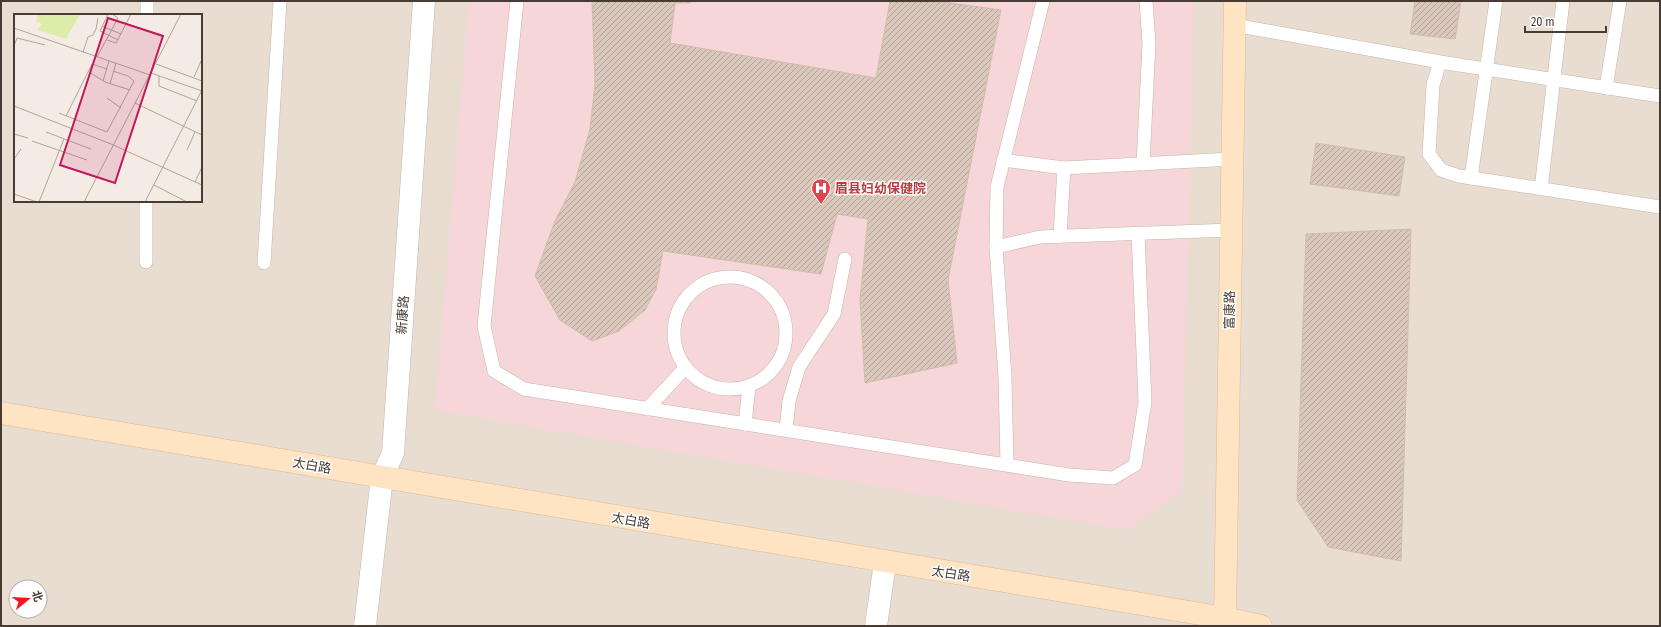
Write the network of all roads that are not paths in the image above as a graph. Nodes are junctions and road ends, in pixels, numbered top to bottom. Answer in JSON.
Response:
{"nodes":[{"id":1,"x":147,"y":1,"type":"edge"},
{"id":2,"x":280,"y":1,"type":"edge"},
{"id":3,"x":424,"y":1,"type":"edge"},
{"id":4,"x":517,"y":1,"type":"edge"},
{"id":5,"x":1043,"y":1,"type":"edge"},
{"id":6,"x":1146,"y":1,"type":"edge"},
{"id":7,"x":1235,"y":1,"type":"edge"},
{"id":8,"x":1496,"y":1,"type":"edge"},
{"id":9,"x":1563,"y":1,"type":"edge"},
{"id":10,"x":1620,"y":1,"type":"edge"},
{"id":11,"x":147,"y":14,"type":"edge"},
{"id":12,"x":1234,"y":25,"type":"junction"},
{"id":13,"x":1440,"y":62,"type":"junction"},
{"id":14,"x":1486,"y":70,"type":"junction"},
{"id":15,"x":1553,"y":80,"type":"junction"},
{"id":16,"x":1606,"y":88,"type":"junction"},
{"id":17,"x":1660,"y":96,"type":"edge"},
{"id":18,"x":1232,"y":158,"type":"junction"},
{"id":19,"x":1003,"y":160,"type":"junction"},
{"id":20,"x":1143,"y":164,"type":"junction"},
{"id":21,"x":1064,"y":168,"type":"junction"},
{"id":22,"x":1471,"y":178,"type":"junction"},
{"id":23,"x":1542,"y":189,"type":"junction"},
{"id":24,"x":1660,"y":199,"type":"edge"},
{"id":25,"x":146,"y":202,"type":"edge"},
{"id":26,"x":1643,"y":204,"type":"junction"},
{"id":27,"x":1660,"y":206,"type":"edge"},
{"id":28,"x":1231,"y":230,"type":"junction"},
{"id":29,"x":1138,"y":233,"type":"junction"},
{"id":30,"x":1060,"y":236,"type":"junction"},
{"id":31,"x":996,"y":247,"type":"junction"},
{"id":32,"x":845,"y":260,"type":"dead end"},
{"id":33,"x":146,"y":262,"type":"dead end"},
{"id":34,"x":264,"y":263,"type":"dead end"},
{"id":35,"x":686,"y":367,"type":"junction"},
{"id":36,"x":749,"y":386,"type":"junction"},
{"id":37,"x":647,"y":409,"type":"junction"},
{"id":38,"x":1,"y":413,"type":"edge"},
{"id":39,"x":745,"y":424,"type":"junction"},
{"id":40,"x":786,"y":430,"type":"junction"},
{"id":41,"x":1007,"y":465,"type":"junction"},
{"id":42,"x":382,"y":477,"type":"junction"},
{"id":43,"x":885,"y":562,"type":"junction"},
{"id":44,"x":1242,"y":623,"type":"edge"},
{"id":45,"x":365,"y":626,"type":"edge"},
{"id":46,"x":876,"y":626,"type":"edge"}],
"edges":[{"from":1,"to":11,"type":"lane"},
{"from":2,"to":34,"type":"lane"},
{"from":3,"to":42,"type":"street","name":"新康路"},
{"from":4,"to":37,"type":"lane"},
{"from":5,"to":19,"type":"lane"},
{"from":6,"to":20,"type":"lane"},
{"from":7,"to":12,"type":"main road","name":"富康路"},
{"from":8,"to":14,"type":"lane"},
{"from":9,"to":15,"type":"lane"},
{"from":10,"to":16,"type":"lane"},
{"from":12,"to":13,"type":"lane"},
{"from":12,"to":18,"type":"main road","name":"富康路"},
{"from":13,"to":14,"type":"lane"},
{"from":13,"to":22,"type":"lane"},
{"from":14,"to":15,"type":"lane"},
{"from":14,"to":22,"type":"lane"},
{"from":15,"to":16,"type":"lane"},
{"from":15,"to":23,"type":"lane"},
{"from":16,"to":17,"type":"lane"},
{"from":18,"to":20,"type":"lane"},
{"from":18,"to":28,"type":"main road","name":"富康路"},
{"from":19,"to":21,"type":"lane"},
{"from":19,"to":31,"type":"lane"},
{"from":20,"to":21,"type":"lane"},
{"from":21,"to":30,"type":"lane"},
{"from":22,"to":23,"type":"lane"},
{"from":23,"to":26,"type":"lane"},
{"from":24,"to":26,"type":"lane"},
{"from":25,"to":33,"type":"lane"},
{"from":26,"to":27,"type":"lane"},
{"from":28,"to":29,"type":"lane"},
{"from":28,"to":44,"type":"main road","name":"富康路"},
{"from":29,"to":30,"type":"lane"},
{"from":29,"to":41,"type":"lane"},
{"from":30,"to":31,"type":"lane"},
{"from":31,"to":41,"type":"lane"},
{"from":32,"to":40,"type":"lane"},
{"from":35,"to":36,"type":"lane"},
{"from":35,"to":36,"type":"lane"},
{"from":35,"to":37,"type":"lane"},
{"from":36,"to":39,"type":"lane"},
{"from":37,"to":39,"type":"lane"},
{"from":38,"to":42,"type":"main road","name":"太白路"},
{"from":39,"to":40,"type":"lane"},
{"from":40,"to":41,"type":"lane"},
{"from":42,"to":43,"type":"main road","name":"太白路"},
{"from":42,"to":45,"type":"street","name":"新康路"},
{"from":43,"to":44,"type":"main road","name":"太白路"},
{"from":43,"to":46,"type":"street"}]}
